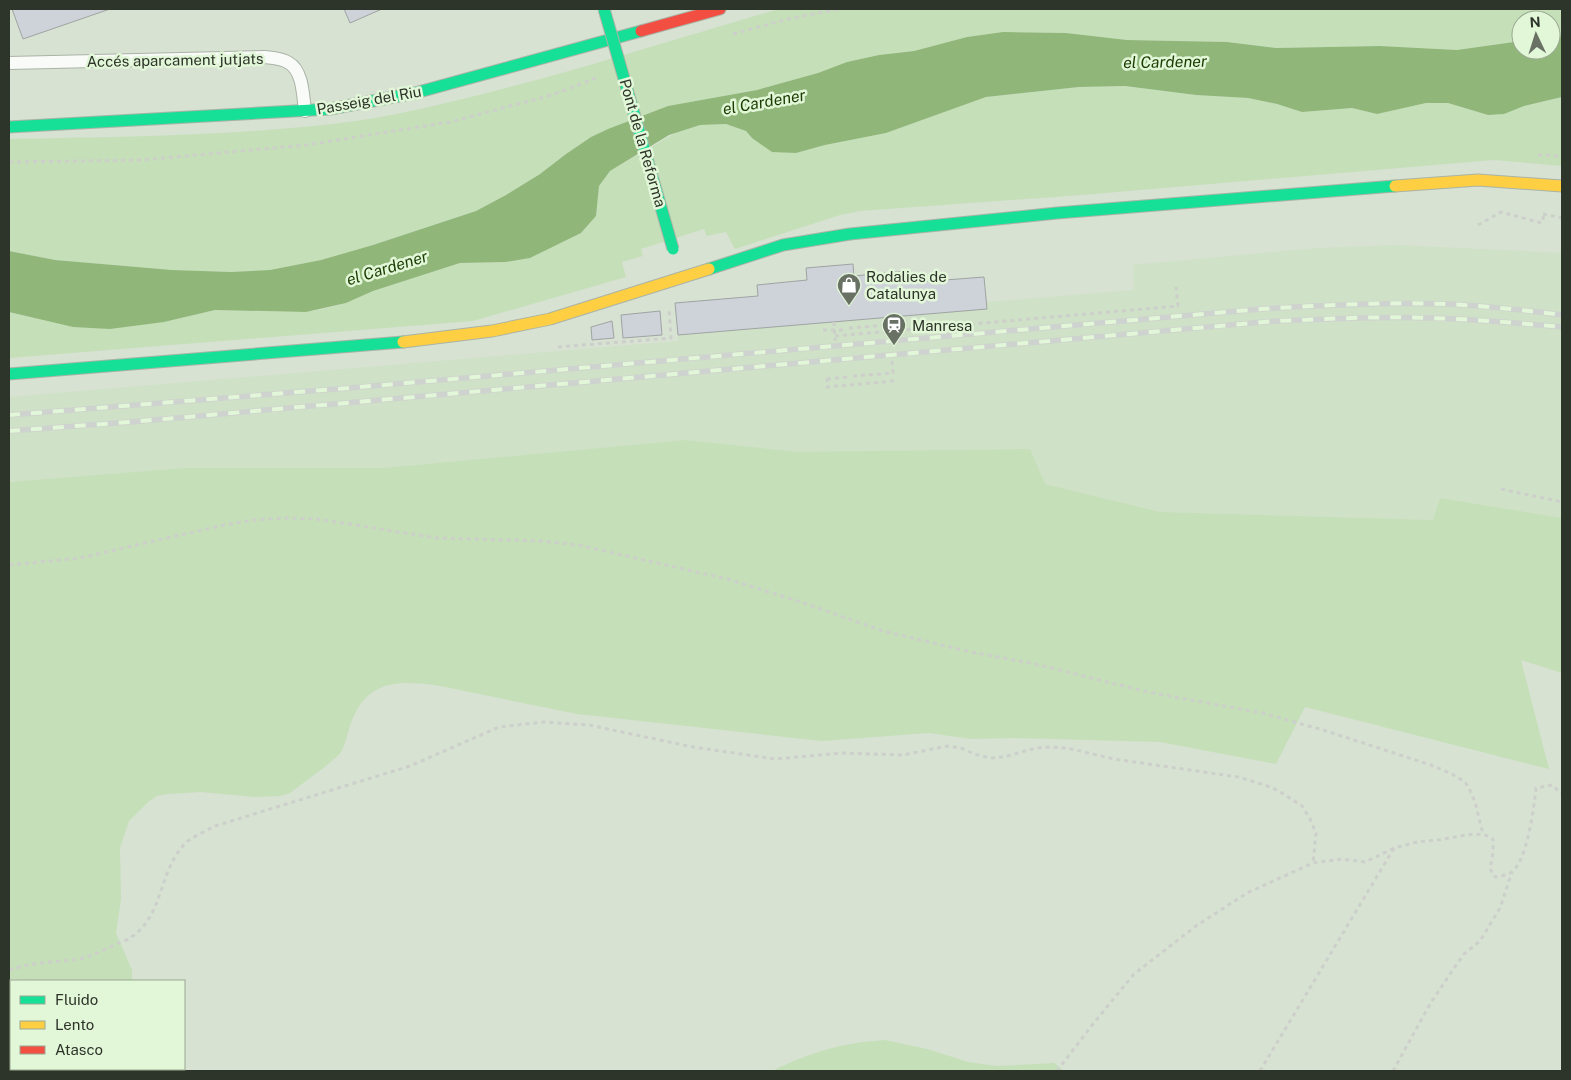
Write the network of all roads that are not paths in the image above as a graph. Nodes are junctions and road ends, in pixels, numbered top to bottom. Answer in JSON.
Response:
{"nodes":[{"id":1,"x":604,"y":9,"type":"edge"},
{"id":2,"x":720,"y":9,"type":"edge"},
{"id":3,"x":9,"y":63,"type":"edge"},
{"id":4,"x":305,"y":111,"type":"junction"},
{"id":5,"x":9,"y":127,"type":"edge"},
{"id":6,"x":1558,"y":186,"type":"edge"},
{"id":7,"x":1562,"y":199,"type":"edge"},
{"id":8,"x":679,"y":270,"type":"junction"},
{"id":9,"x":9,"y":374,"type":"edge"}],
"edges":[{"from":1,"to":8,"type":"street","name":"Pont de la Reforma","bridge":true},
{"from":2,"to":4,"type":"street","name":"Passeig del Riu"},
{"from":3,"to":4,"type":"lane","name":"Accés aparcament jutjats"},
{"from":4,"to":5,"type":"street","name":"Passeig del Riu"},
{"from":6,"to":7,"type":"lane"},
{"from":6,"to":8,"type":"street"},
{"from":8,"to":9,"type":"street"}]}
